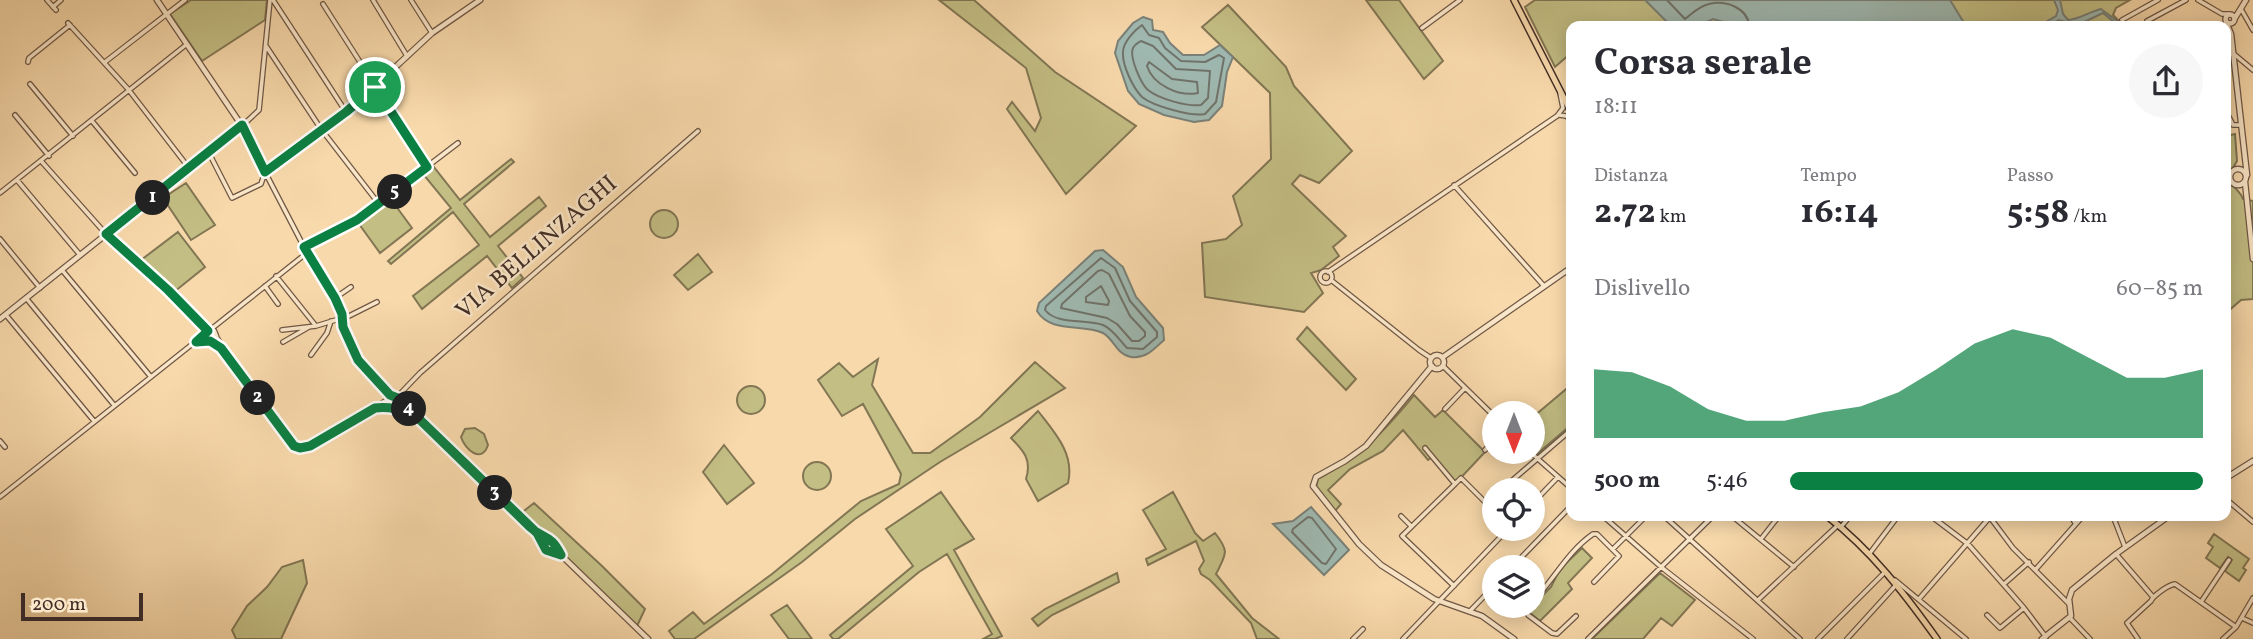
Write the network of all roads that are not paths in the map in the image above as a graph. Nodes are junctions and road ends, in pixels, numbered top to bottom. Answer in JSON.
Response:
{"nodes":[{"id":1,"x":47,"y":0,"type":"edge"},
{"id":2,"x":61,"y":0,"type":"edge"},
{"id":3,"x":157,"y":0,"type":"edge"},
{"id":4,"x":185,"y":0,"type":"edge"},
{"id":5,"x":272,"y":0,"type":"edge"},
{"id":6,"x":373,"y":0,"type":"edge"},
{"id":7,"x":411,"y":0,"type":"edge"},
{"id":8,"x":1460,"y":0,"type":"edge"},
{"id":9,"x":1514,"y":0,"type":"edge"},
{"id":10,"x":2158,"y":0,"type":"edge"},
{"id":11,"x":2186,"y":0,"type":"edge"},
{"id":12,"x":2198,"y":0,"type":"edge"},
{"id":13,"x":2246,"y":0,"type":"edge"},
{"id":14,"x":478,"y":1,"type":"edge"},
{"id":15,"x":323,"y":4,"type":"dead end"},
{"id":16,"x":2240,"y":8,"type":"junction"},
{"id":17,"x":166,"y":13,"type":"junction"},
{"id":18,"x":2222,"y":14,"type":"junction"},
{"id":19,"x":2229,"y":15,"type":"junction"},
{"id":20,"x":2122,"y":20,"type":"dead end"},
{"id":21,"x":2234,"y":20,"type":"junction"},
{"id":22,"x":2147,"y":21,"type":"dead end"},
{"id":23,"x":2226,"y":21,"type":"joint"},
{"id":24,"x":2231,"y":22,"type":"edge"},
{"id":25,"x":1422,"y":28,"type":"dead end"},
{"id":26,"x":2253,"y":30,"type":"edge"},
{"id":27,"x":432,"y":33,"type":"junction"},
{"id":28,"x":2231,"y":34,"type":"joint"},
{"id":29,"x":187,"y":44,"type":"junction"},
{"id":30,"x":266,"y":46,"type":"junction"},
{"id":31,"x":2234,"y":54,"type":"junction"},
{"id":32,"x":407,"y":56,"type":"junction"},
{"id":33,"x":28,"y":62,"type":"dead end"},
{"id":34,"x":105,"y":62,"type":"junction"},
{"id":35,"x":2253,"y":70,"type":"edge"},
{"id":36,"x":30,"y":84,"type":"dead end"},
{"id":37,"x":375,"y":87,"type":"junction"},
{"id":38,"x":128,"y":89,"type":"junction"},
{"id":39,"x":1560,"y":92,"type":"junction"},
{"id":40,"x":1566,"y":101,"type":"edge"},
{"id":41,"x":346,"y":112,"type":"junction"},
{"id":42,"x":15,"y":115,"type":"dead end"},
{"id":43,"x":1557,"y":116,"type":"junction"},
{"id":44,"x":1566,"y":116,"type":"edge"},
{"id":45,"x":92,"y":121,"type":"junction"},
{"id":46,"x":2231,"y":121,"type":"edge"},
{"id":47,"x":242,"y":125,"type":"junction"},
{"id":48,"x":2240,"y":125,"type":"junction"},
{"id":49,"x":322,"y":131,"type":"junction"},
{"id":50,"x":698,"y":131,"type":"dead end"},
{"id":51,"x":73,"y":136,"type":"junction"},
{"id":52,"x":458,"y":143,"type":"dead end"},
{"id":53,"x":209,"y":153,"type":"junction"},
{"id":54,"x":49,"y":156,"type":"junction"},
{"id":55,"x":2244,"y":159,"type":"junction"},
{"id":56,"x":42,"y":162,"type":"junction"},
{"id":57,"x":427,"y":167,"type":"junction"},
{"id":58,"x":189,"y":168,"type":"junction"},
{"id":59,"x":2236,"y":169,"type":"junction"},
{"id":60,"x":265,"y":172,"type":"junction"},
{"id":61,"x":135,"y":173,"type":"dead end"},
{"id":62,"x":2231,"y":174,"type":"edge"},
{"id":63,"x":2248,"y":179,"type":"edge"},
{"id":64,"x":17,"y":180,"type":"junction"},
{"id":65,"x":2231,"y":181,"type":"edge"},
{"id":66,"x":1454,"y":185,"type":"junction"},
{"id":67,"x":2235,"y":185,"type":"junction"},
{"id":68,"x":0,"y":193,"type":"edge"},
{"id":69,"x":2249,"y":201,"type":"edge"},
{"id":70,"x":379,"y":204,"type":"junction"},
{"id":71,"x":106,"y":234,"type":"junction"},
{"id":72,"x":0,"y":239,"type":"edge"},
{"id":73,"x":304,"y":247,"type":"junction"},
{"id":74,"x":80,"y":255,"type":"junction"},
{"id":75,"x":2253,"y":258,"type":"edge"},
{"id":76,"x":298,"y":260,"type":"junction"},
{"id":77,"x":314,"y":264,"type":"junction"},
{"id":78,"x":62,"y":270,"type":"junction"},
{"id":79,"x":1566,"y":271,"type":"edge"},
{"id":80,"x":1328,"y":272,"type":"junction"},
{"id":81,"x":276,"y":276,"type":"junction"},
{"id":82,"x":1331,"y":280,"type":"junction"},
{"id":83,"x":265,"y":285,"type":"junction"},
{"id":84,"x":1545,"y":286,"type":"junction"},
{"id":85,"x":351,"y":287,"type":"dead end"},
{"id":86,"x":40,"y":288,"type":"junction"},
{"id":87,"x":26,"y":298,"type":"junction"},
{"id":88,"x":335,"y":298,"type":"junction"},
{"id":89,"x":377,"y":302,"type":"dead end"},
{"id":90,"x":278,"y":304,"type":"dead end"},
{"id":91,"x":6,"y":315,"type":"junction"},
{"id":92,"x":343,"y":318,"type":"junction"},
{"id":93,"x":0,"y":319,"type":"edge"},
{"id":94,"x":331,"y":321,"type":"junction"},
{"id":95,"x":313,"y":326,"type":"junction"},
{"id":96,"x":282,"y":330,"type":"dead end"},
{"id":97,"x":328,"y":331,"type":"junction"},
{"id":98,"x":208,"y":332,"type":"junction"},
{"id":99,"x":211,"y":340,"type":"junction"},
{"id":100,"x":196,"y":342,"type":"junction"},
{"id":101,"x":283,"y":342,"type":"dead end"},
{"id":102,"x":311,"y":355,"type":"dead end"},
{"id":103,"x":1443,"y":357,"type":"junction"},
{"id":104,"x":1432,"y":358,"type":"junction"},
{"id":105,"x":1432,"y":366,"type":"junction"},
{"id":106,"x":1443,"y":366,"type":"junction"},
{"id":107,"x":151,"y":377,"type":"junction"},
{"id":108,"x":1465,"y":388,"type":"junction"},
{"id":109,"x":398,"y":400,"type":"junction"},
{"id":110,"x":1482,"y":404,"type":"edge"},
{"id":111,"x":114,"y":405,"type":"junction"},
{"id":112,"x":375,"y":408,"type":"junction"},
{"id":113,"x":1444,"y":409,"type":"dead end"},
{"id":114,"x":94,"y":421,"type":"junction"},
{"id":115,"x":1566,"y":434,"type":"edge"},
{"id":116,"x":0,"y":440,"type":"edge"},
{"id":117,"x":5,"y":447,"type":"dead end"},
{"id":118,"x":1425,"y":448,"type":"dead end"},
{"id":119,"x":1545,"y":451,"type":"edge"},
{"id":120,"x":2253,"y":461,"type":"edge"},
{"id":121,"x":1530,"y":464,"type":"edge"},
{"id":122,"x":1544,"y":464,"type":"edge"},
{"id":123,"x":2231,"y":475,"type":"edge"},
{"id":124,"x":1558,"y":477,"type":"junction"},
{"id":125,"x":1514,"y":478,"type":"edge"},
{"id":126,"x":1455,"y":484,"type":"junction"},
{"id":127,"x":1566,"y":484,"type":"edge"},
{"id":128,"x":1545,"y":491,"type":"edge"},
{"id":129,"x":0,"y":497,"type":"edge"},
{"id":130,"x":1482,"y":501,"type":"edge"},
{"id":131,"x":2231,"y":503,"type":"edge"},
{"id":132,"x":1566,"y":511,"type":"edge"},
{"id":133,"x":1401,"y":516,"type":"dead end"},
{"id":134,"x":1608,"y":521,"type":"edge"},
{"id":135,"x":1641,"y":521,"type":"edge"},
{"id":136,"x":1669,"y":521,"type":"edge"},
{"id":137,"x":1708,"y":521,"type":"edge"},
{"id":138,"x":1738,"y":521,"type":"edge"},
{"id":139,"x":1775,"y":521,"type":"edge"},
{"id":140,"x":1834,"y":521,"type":"edge"},
{"id":141,"x":1845,"y":521,"type":"edge"},
{"id":142,"x":1894,"y":521,"type":"edge"},
{"id":143,"x":1938,"y":521,"type":"edge"},
{"id":144,"x":1988,"y":521,"type":"edge"},
{"id":145,"x":1994,"y":521,"type":"edge"},
{"id":146,"x":2077,"y":521,"type":"edge"},
{"id":147,"x":2115,"y":521,"type":"edge"},
{"id":148,"x":2162,"y":521,"type":"edge"},
{"id":149,"x":2253,"y":522,"type":"edge"},
{"id":150,"x":2075,"y":523,"type":"joint"},
{"id":151,"x":1410,"y":526,"type":"junction"},
{"id":152,"x":1840,"y":526,"type":"junction"},
{"id":153,"x":537,"y":533,"type":"junction"},
{"id":154,"x":1626,"y":537,"type":"junction"},
{"id":155,"x":1761,"y":539,"type":"junction"},
{"id":156,"x":1689,"y":540,"type":"junction"},
{"id":157,"x":1496,"y":541,"type":"edge"},
{"id":158,"x":553,"y":542,"type":"junction"},
{"id":159,"x":1968,"y":544,"type":"junction"},
{"id":160,"x":2125,"y":548,"type":"junction"},
{"id":161,"x":546,"y":549,"type":"junction"},
{"id":162,"x":1613,"y":549,"type":"junction"},
{"id":163,"x":1870,"y":553,"type":"junction"},
{"id":164,"x":2116,"y":554,"type":"junction"},
{"id":165,"x":561,"y":555,"type":"junction"},
{"id":166,"x":1524,"y":555,"type":"edge"},
{"id":167,"x":2229,"y":559,"type":"dead end"},
{"id":168,"x":2029,"y":562,"type":"junction"},
{"id":169,"x":1661,"y":566,"type":"junction"},
{"id":170,"x":1794,"y":567,"type":"junction"},
{"id":171,"x":2036,"y":569,"type":"junction"},
{"id":172,"x":1887,"y":571,"type":"junction"},
{"id":173,"x":1895,"y":581,"type":"junction"},
{"id":174,"x":1594,"y":582,"type":"dead end"},
{"id":175,"x":2004,"y":585,"type":"junction"},
{"id":176,"x":1454,"y":586,"type":"junction"},
{"id":177,"x":1545,"y":588,"type":"edge"},
{"id":178,"x":2152,"y":597,"type":"junction"},
{"id":179,"x":1482,"y":598,"type":"edge"},
{"id":180,"x":2253,"y":598,"type":"edge"},
{"id":181,"x":1919,"y":599,"type":"junction"},
{"id":182,"x":1439,"y":601,"type":"junction"},
{"id":183,"x":1758,"y":601,"type":"junction"},
{"id":184,"x":2201,"y":602,"type":"junction"},
{"id":185,"x":2069,"y":604,"type":"junction"},
{"id":186,"x":2024,"y":608,"type":"junction"},
{"id":187,"x":1470,"y":611,"type":"junction"},
{"id":188,"x":1987,"y":615,"type":"dead end"},
{"id":189,"x":1577,"y":616,"type":"dead end"},
{"id":190,"x":1532,"y":618,"type":"edge"},
{"id":191,"x":2070,"y":618,"type":"junction"},
{"id":192,"x":2241,"y":618,"type":"junction"},
{"id":193,"x":2253,"y":623,"type":"edge"},
{"id":194,"x":2236,"y":627,"type":"junction"},
{"id":195,"x":1363,"y":629,"type":"dead end"},
{"id":196,"x":2044,"y":638,"type":"edge"},
{"id":197,"x":648,"y":639,"type":"edge"},
{"id":198,"x":1353,"y":639,"type":"edge"},
{"id":199,"x":1403,"y":639,"type":"edge"},
{"id":200,"x":1514,"y":639,"type":"edge"},
{"id":201,"x":1588,"y":639,"type":"edge"},
{"id":202,"x":1753,"y":639,"type":"edge"},
{"id":203,"x":1800,"y":639,"type":"edge"},
{"id":204,"x":1818,"y":639,"type":"edge"},
{"id":205,"x":1847,"y":639,"type":"edge"},
{"id":206,"x":1937,"y":639,"type":"edge"},
{"id":207,"x":1966,"y":639,"type":"edge"},
{"id":208,"x":2090,"y":639,"type":"edge"},
{"id":209,"x":2138,"y":639,"type":"edge"},
{"id":210,"x":2223,"y":639,"type":"edge"}],
"edges":[{"from":1,"to":2,"type":"street"},
{"from":3,"to":17,"type":"street"},
{"from":4,"to":17,"type":"street"},
{"from":5,"to":30,"type":"street"},
{"from":5,"to":41,"type":"street"},
{"from":6,"to":32,"type":"street"},
{"from":7,"to":27,"type":"street"},
{"from":8,"to":25,"type":"street"},
{"from":9,"to":39,"type":"main road"},
{"from":10,"to":20,"type":"street"},
{"from":11,"to":22,"type":"street"},
{"from":12,"to":18,"type":"street"},
{"from":13,"to":16,"type":"street"},
{"from":14,"to":27,"type":"street"},
{"from":15,"to":37,"type":"street"},
{"from":16,"to":19,"type":"street"},
{"from":16,"to":21,"type":"street"},
{"from":16,"to":26,"type":"street"},
{"from":17,"to":29,"type":"street"},
{"from":17,"to":34,"type":"street"},
{"from":18,"to":19,"type":"street"},
{"from":18,"to":23,"type":"street"},
{"from":19,"to":21,"type":"street"},
{"from":19,"to":23,"type":"street"},
{"from":21,"to":24,"type":"street"},
{"from":21,"to":28,"type":"street"},
{"from":27,"to":32,"type":"street"},
{"from":28,"to":31,"type":"street"},
{"from":29,"to":38,"type":"street"},
{"from":29,"to":47,"type":"street"},
{"from":30,"to":47,"type":"street"},
{"from":30,"to":49,"type":"street"},
{"from":31,"to":35,"type":"street"},
{"from":31,"to":48,"type":"street"},
{"from":32,"to":37,"type":"street"},
{"from":33,"to":34,"type":"street"},
{"from":34,"to":38,"type":"street"},
{"from":36,"to":51,"type":"street"},
{"from":37,"to":41,"type":"street"},
{"from":37,"to":57,"type":"street"},
{"from":38,"to":45,"type":"street"},
{"from":38,"to":58,"type":"street"},
{"from":39,"to":40,"type":"main road"},
{"from":39,"to":43,"type":"street"},
{"from":41,"to":49,"type":"street"},
{"from":42,"to":54,"type":"street"},
{"from":43,"to":44,"type":"street"},
{"from":43,"to":66,"type":"street"},
{"from":45,"to":51,"type":"street"},
{"from":45,"to":61,"type":"street"},
{"from":46,"to":48,"type":"street"},
{"from":47,"to":53,"type":"street"},
{"from":47,"to":60,"type":"street"},
{"from":48,"to":55,"type":"street"},
{"from":49,"to":60,"type":"street"},
{"from":49,"to":70,"type":"street"},
{"from":50,"to":109,"type":"street","name":"VIA BELLINZAGHI"},
{"from":51,"to":54,"type":"street"},
{"from":52,"to":57,"type":"street"},
{"from":53,"to":58,"type":"street"},
{"from":53,"to":60,"type":"street"},
{"from":54,"to":56,"type":"street"},
{"from":55,"to":59,"type":"street"},
{"from":55,"to":63,"type":"street"},
{"from":56,"to":64,"type":"street"},
{"from":56,"to":71,"type":"street"},
{"from":57,"to":70,"type":"street"},
{"from":58,"to":71,"type":"street"},
{"from":59,"to":62,"type":"street"},
{"from":59,"to":63,"type":"street"},
{"from":60,"to":73,"type":"street"},
{"from":63,"to":67,"type":"street"},
{"from":63,"to":69,"type":"street"},
{"from":64,"to":68,"type":"street"},
{"from":64,"to":74,"type":"street"},
{"from":65,"to":67,"type":"street"},
{"from":66,"to":80,"type":"street"},
{"from":66,"to":84,"type":"street"},
{"from":67,"to":69,"type":"street"},
{"from":69,"to":75,"type":"street"},
{"from":70,"to":73,"type":"street"},
{"from":71,"to":74,"type":"street"},
{"from":71,"to":98,"type":"street"},
{"from":72,"to":86,"type":"street"},
{"from":73,"to":76,"type":"street"},
{"from":73,"to":77,"type":"street"},
{"from":74,"to":78,"type":"street"},
{"from":76,"to":77,"type":"street"},
{"from":76,"to":81,"type":"street"},
{"from":77,"to":88,"type":"street"},
{"from":78,"to":86,"type":"street"},
{"from":78,"to":107,"type":"street"},
{"from":79,"to":84,"type":"street"},
{"from":80,"to":82,"type":"street"},
{"from":80,"to":82,"type":"street"},
{"from":81,"to":83,"type":"street"},
{"from":81,"to":95,"type":"street"},
{"from":82,"to":104,"type":"street"},
{"from":83,"to":90,"type":"street"},
{"from":83,"to":98,"type":"street"},
{"from":84,"to":103,"type":"street"},
{"from":85,"to":88,"type":"street"},
{"from":86,"to":87,"type":"street"},
{"from":87,"to":91,"type":"street"},
{"from":87,"to":111,"type":"street"},
{"from":88,"to":92,"type":"street"},
{"from":89,"to":92,"type":"street"},
{"from":91,"to":93,"type":"street"},
{"from":91,"to":114,"type":"street"},
{"from":92,"to":94,"type":"street"},
{"from":92,"to":97,"type":"street"},
{"from":92,"to":109,"type":"street"},
{"from":94,"to":95,"type":"street"},
{"from":94,"to":97,"type":"street"},
{"from":95,"to":96,"type":"street"},
{"from":95,"to":101,"type":"street"},
{"from":97,"to":102,"type":"street"},
{"from":98,"to":99,"type":"street"},
{"from":98,"to":99,"type":"street"},
{"from":98,"to":100,"type":"street"},
{"from":99,"to":100,"type":"street"},
{"from":99,"to":112,"type":"street"},
{"from":100,"to":107,"type":"street"},
{"from":103,"to":104,"type":"street"},
{"from":103,"to":106,"type":"street"},
{"from":104,"to":105,"type":"street"},
{"from":105,"to":106,"type":"street"},
{"from":105,"to":182,"type":"street"},
{"from":106,"to":108,"type":"street"},
{"from":107,"to":111,"type":"street"},
{"from":108,"to":110,"type":"street"},
{"from":108,"to":113,"type":"street"},
{"from":109,"to":112,"type":"street"},
{"from":109,"to":112,"type":"street"},
{"from":109,"to":153,"type":"street"},
{"from":111,"to":114,"type":"street"},
{"from":114,"to":129,"type":"street"},
{"from":115,"to":119,"type":"street"},
{"from":116,"to":117,"type":"street"},
{"from":118,"to":126,"type":"street"},
{"from":120,"to":123,"type":"street"},
{"from":121,"to":125,"type":"street"},
{"from":122,"to":124,"type":"street"},
{"from":124,"to":127,"type":"street"},
{"from":124,"to":128,"type":"street"},
{"from":126,"to":130,"type":"street"},
{"from":126,"to":151,"type":"street"},
{"from":131,"to":149,"type":"street"},
{"from":132,"to":166,"type":"street"},
{"from":133,"to":151,"type":"street"},
{"from":134,"to":154,"type":"street"},
{"from":135,"to":154,"type":"street"},
{"from":136,"to":156,"type":"street"},
{"from":137,"to":156,"type":"street"},
{"from":138,"to":155,"type":"street"},
{"from":139,"to":155,"type":"street"},
{"from":140,"to":152,"type":"main road"},
{"from":141,"to":152,"type":"street"},
{"from":142,"to":163,"type":"street"},
{"from":143,"to":159,"type":"street"},
{"from":144,"to":159,"type":"street"},
{"from":145,"to":168,"type":"street"},
{"from":146,"to":150,"type":"street"},
{"from":147,"to":160,"type":"street"},
{"from":148,"to":160,"type":"street"},
{"from":150,"to":171,"type":"street"},
{"from":151,"to":176,"type":"street"},
{"from":152,"to":163,"type":"main road"},
{"from":152,"to":170,"type":"street"},
{"from":153,"to":158,"type":"street"},
{"from":153,"to":161,"type":"street"},
{"from":154,"to":162,"type":"street"},
{"from":154,"to":169,"type":"street"},
{"from":155,"to":170,"type":"street"},
{"from":156,"to":169,"type":"street"},
{"from":156,"to":183,"type":"street"},
{"from":157,"to":176,"type":"street"},
{"from":158,"to":161,"type":"street"},
{"from":158,"to":161,"type":"street"},
{"from":158,"to":165,"type":"street"},
{"from":159,"to":175,"type":"street"},
{"from":159,"to":181,"type":"street"},
{"from":160,"to":164,"type":"street"},
{"from":161,"to":165,"type":"street"},
{"from":162,"to":174,"type":"street"},
{"from":162,"to":177,"type":"street"},
{"from":163,"to":172,"type":"main road"},
{"from":164,"to":178,"type":"street"},
{"from":164,"to":185,"type":"street"},
{"from":165,"to":197,"type":"street"},
{"from":167,"to":184,"type":"street"},
{"from":168,"to":171,"type":"street"},
{"from":168,"to":175,"type":"street"},
{"from":169,"to":201,"type":"street"},
{"from":169,"to":202,"type":"street"},
{"from":170,"to":183,"type":"street"},
{"from":171,"to":185,"type":"street"},
{"from":172,"to":173,"type":"main road"},
{"from":172,"to":204,"type":"street"},
{"from":173,"to":181,"type":"street"},
{"from":173,"to":205,"type":"street"},
{"from":173,"to":206,"type":"main road"},
{"from":175,"to":186,"type":"street"},
{"from":176,"to":182,"type":"street"},
{"from":178,"to":184,"type":"street"},
{"from":178,"to":209,"type":"street"},
{"from":179,"to":187,"type":"street"},
{"from":180,"to":192,"type":"street"},
{"from":181,"to":207,"type":"street"},
{"from":182,"to":187,"type":"street"},
{"from":182,"to":199,"type":"street"},
{"from":183,"to":203,"type":"street"},
{"from":184,"to":194,"type":"street"},
{"from":185,"to":191,"type":"street"},
{"from":186,"to":188,"type":"street"},
{"from":186,"to":196,"type":"street"},
{"from":187,"to":200,"type":"street"},
{"from":189,"to":190,"type":"street"},
{"from":191,"to":196,"type":"street"},
{"from":191,"to":208,"type":"street"},
{"from":192,"to":193,"type":"street"},
{"from":192,"to":194,"type":"street"},
{"from":194,"to":210,"type":"street"},
{"from":195,"to":198,"type":"street"}]}
